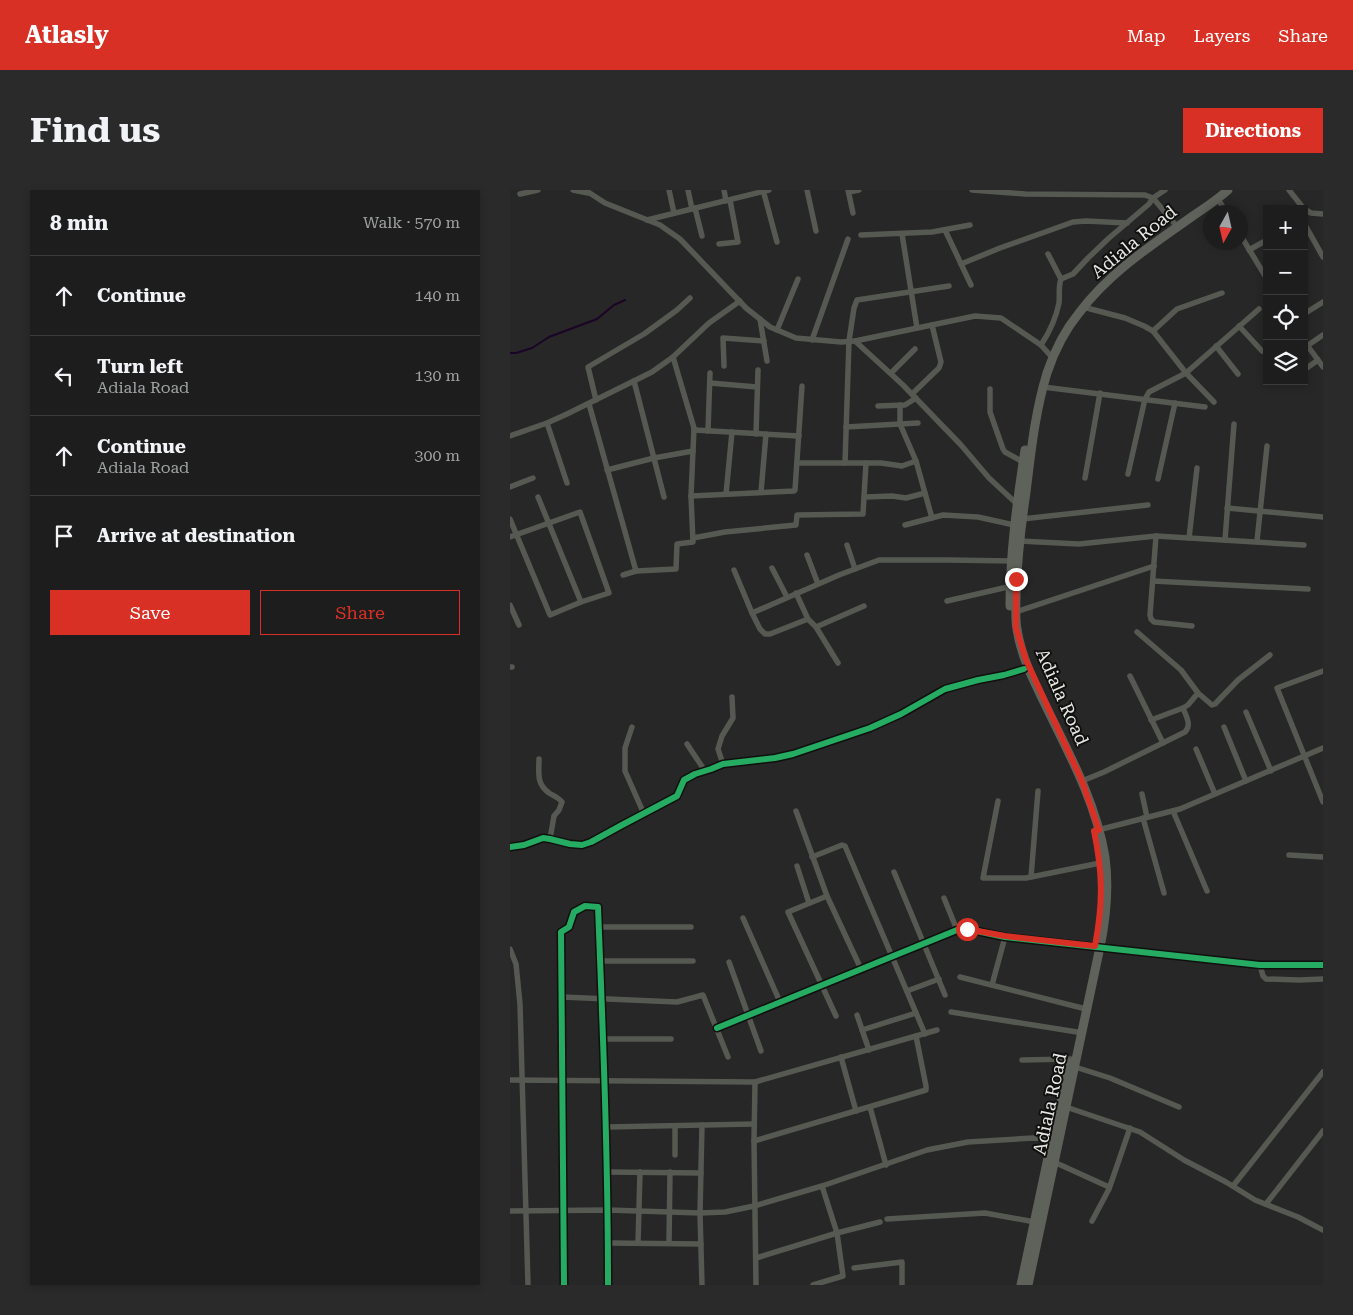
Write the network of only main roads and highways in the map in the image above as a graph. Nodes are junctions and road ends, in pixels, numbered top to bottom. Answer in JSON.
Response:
{"nodes":[{"id":1,"x":1228,"y":190,"type":"edge"},
{"id":2,"x":1219,"y":194,"type":"edge"},
{"id":3,"x":1051,"y":355,"type":"junction"},
{"id":4,"x":1018,"y":522,"type":"junction"},
{"id":5,"x":1014,"y":562,"type":"junction"},
{"id":6,"x":1013,"y":586,"type":"junction"},
{"id":7,"x":1097,"y":830,"type":"junction"},
{"id":8,"x":1097,"y":946,"type":"junction"},
{"id":9,"x":1073,"y":1063,"type":"junction"},
{"id":10,"x":1021,"y":1285,"type":"edge"},
{"id":11,"x":1028,"y":1285,"type":"edge"}],
"edges":[{"from":1,"to":2,"type":"main road","name":"Adiala Road"},
{"from":2,"to":3,"type":"main road","name":"Adiala Road"},
{"from":2,"to":3,"type":"main road","name":"Adiala Road"},
{"from":3,"to":4,"type":"main road","name":"Adiala Road"},
{"from":3,"to":4,"type":"main road","name":"Adiala Road"},
{"from":4,"to":5,"type":"main road","name":"Adiala Road"},
{"from":4,"to":5,"type":"main road","name":"Adiala Road"},
{"from":5,"to":6,"type":"main road","name":"Adiala Road"},
{"from":6,"to":7,"type":"main road","name":"Adiala Road"},
{"from":6,"to":7,"type":"main road","name":"Adiala Road"},
{"from":7,"to":8,"type":"main road","name":"Adiala Road"},
{"from":7,"to":8,"type":"main road","name":"Adiala Road"},
{"from":8,"to":9,"type":"main road","name":"Adiala Road"},
{"from":8,"to":9,"type":"main road","name":"Adiala Road"},
{"from":9,"to":10,"type":"main road","name":"Adiala Road"},
{"from":9,"to":11,"type":"main road","name":"Adiala Road"}]}
